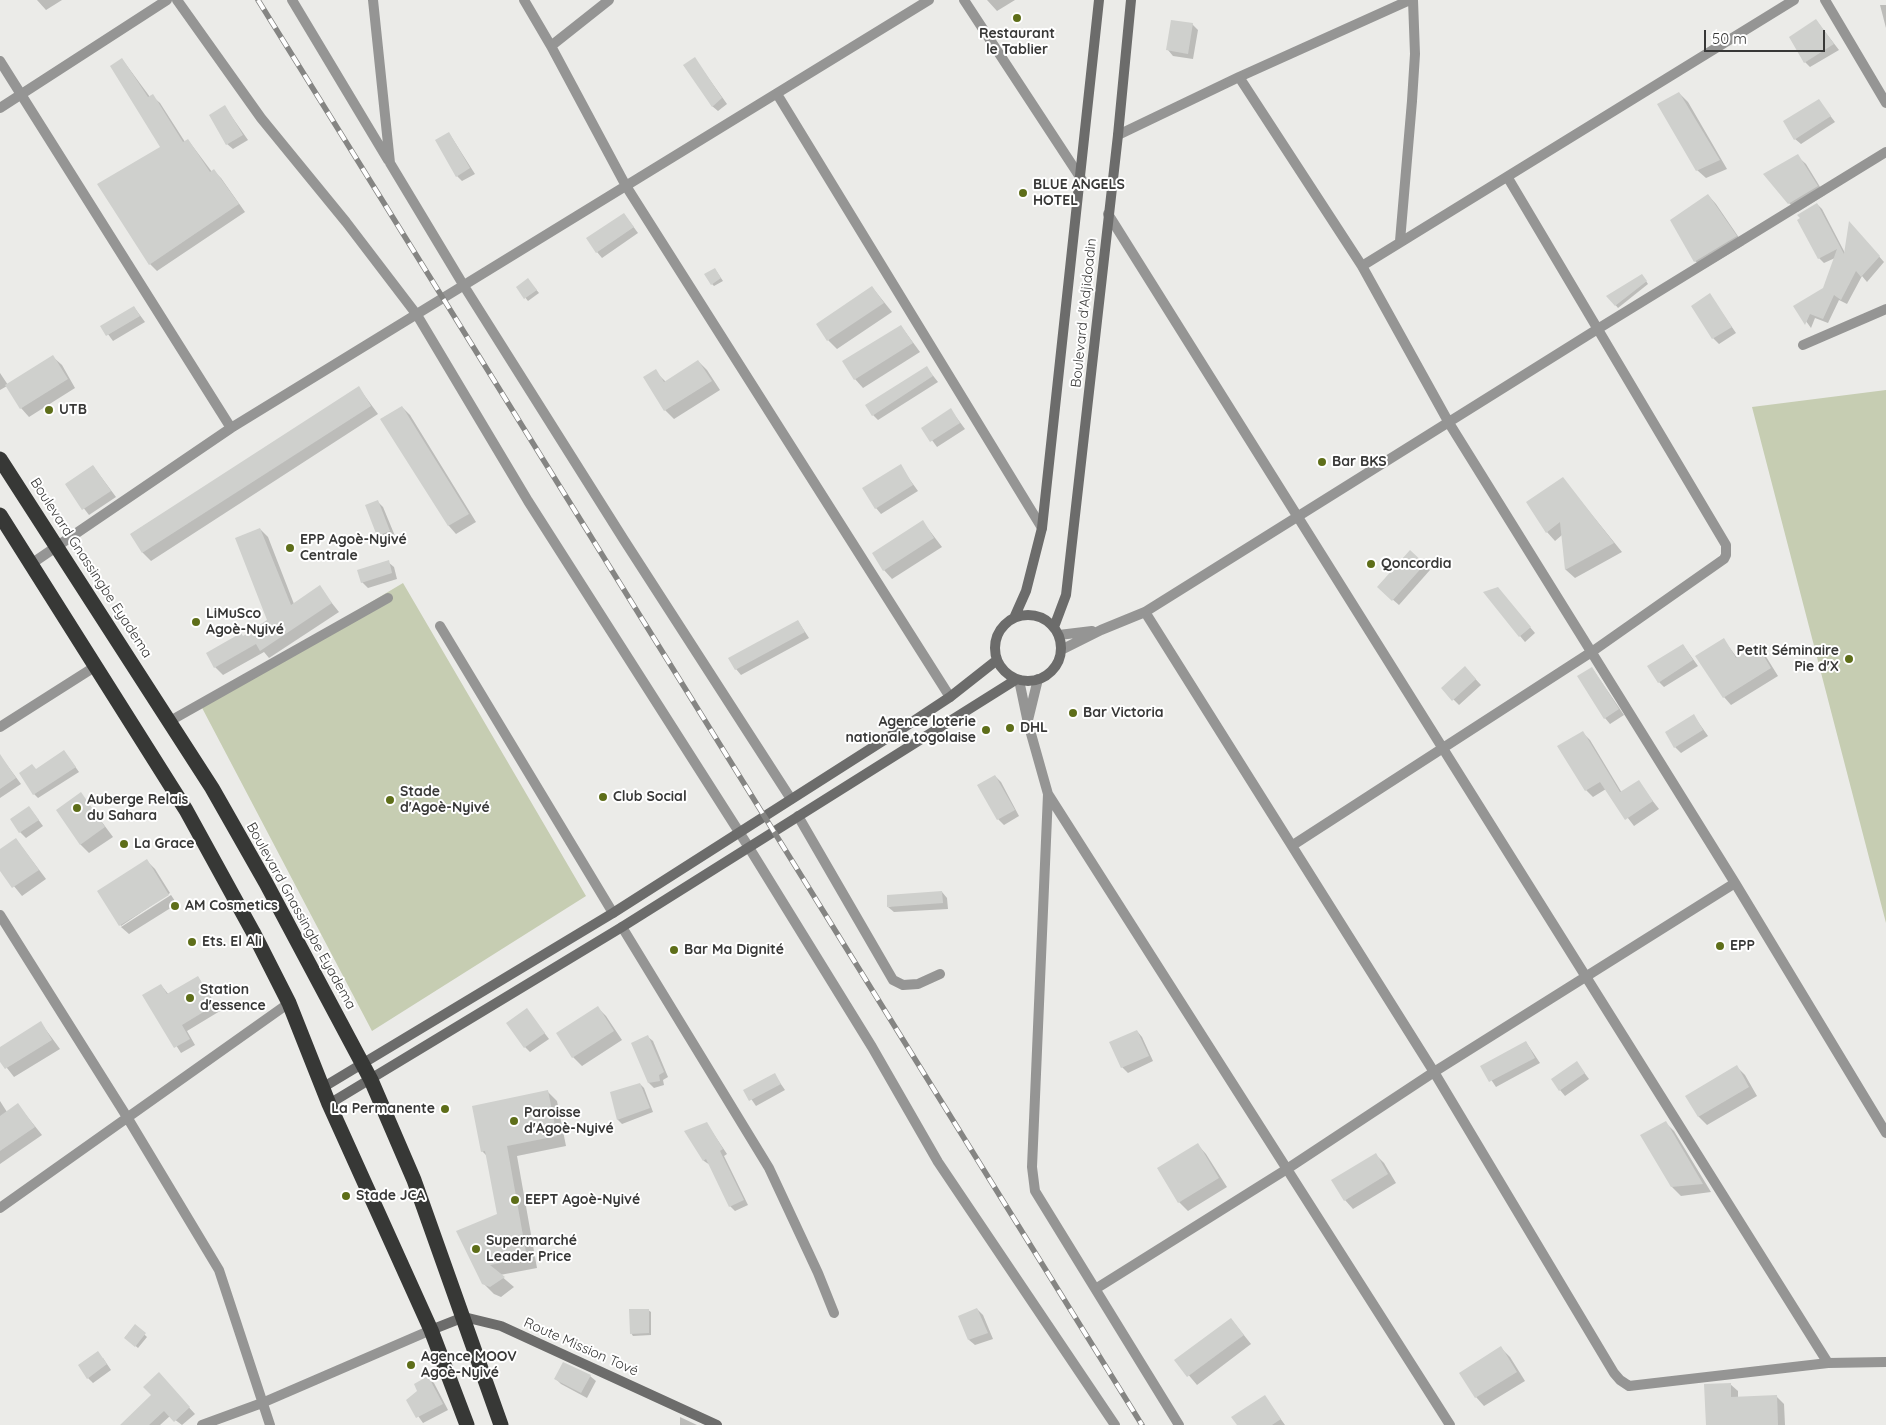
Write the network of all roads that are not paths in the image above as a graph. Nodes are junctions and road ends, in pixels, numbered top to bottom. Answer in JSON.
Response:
{"nodes":[{"id":1,"x":167,"y":0,"type":"edge"},
{"id":2,"x":177,"y":0,"type":"edge"},
{"id":3,"x":292,"y":0,"type":"edge"},
{"id":4,"x":373,"y":0,"type":"edge"},
{"id":5,"x":524,"y":0,"type":"edge"},
{"id":6,"x":609,"y":0,"type":"edge"},
{"id":7,"x":929,"y":0,"type":"edge"},
{"id":8,"x":964,"y":0,"type":"edge"},
{"id":9,"x":1100,"y":0,"type":"edge"},
{"id":10,"x":1131,"y":0,"type":"edge"},
{"id":11,"x":1412,"y":0,"type":"edge"},
{"id":12,"x":1794,"y":0,"type":"edge"},
{"id":13,"x":1825,"y":0,"type":"edge"},
{"id":14,"x":551,"y":46,"type":"junction"},
{"id":15,"x":0,"y":61,"type":"edge"},
{"id":16,"x":1239,"y":77,"type":"junction"},
{"id":17,"x":776,"y":94,"type":"junction"},
{"id":18,"x":21,"y":95,"type":"junction"},
{"id":19,"x":1886,"y":103,"type":"edge"},
{"id":20,"x":0,"y":108,"type":"edge"},
{"id":21,"x":1118,"y":135,"type":"junction"},
{"id":22,"x":1886,"y":152,"type":"edge"},
{"id":23,"x":390,"y":164,"type":"junction"},
{"id":24,"x":1508,"y":178,"type":"junction"},
{"id":25,"x":1082,"y":180,"type":"junction"},
{"id":26,"x":626,"y":186,"type":"junction"},
{"id":27,"x":1108,"y":214,"type":"junction"},
{"id":28,"x":1400,"y":241,"type":"junction"},
{"id":29,"x":1362,"y":266,"type":"junction"},
{"id":30,"x":464,"y":286,"type":"junction"},
{"id":31,"x":1886,"y":309,"type":"edge"},
{"id":32,"x":417,"y":315,"type":"junction"},
{"id":33,"x":1596,"y":330,"type":"junction"},
{"id":34,"x":1803,"y":345,"type":"dead end"},
{"id":35,"x":1449,"y":423,"type":"junction"},
{"id":36,"x":231,"y":428,"type":"junction"},
{"id":37,"x":0,"y":459,"type":"edge"},
{"id":38,"x":0,"y":516,"type":"edge"},
{"id":39,"x":1300,"y":516,"type":"junction"},
{"id":40,"x":1042,"y":528,"type":"junction"},
{"id":41,"x":56,"y":544,"type":"junction"},
{"id":42,"x":31,"y":564,"type":"junction"},
{"id":43,"x":388,"y":598,"type":"dead end"},
{"id":44,"x":1145,"y":612,"type":"junction"},
{"id":45,"x":1014,"y":618,"type":"junction"},
{"id":46,"x":440,"y":626,"type":"dead end"},
{"id":47,"x":1101,"y":630,"type":"junction"},
{"id":48,"x":1057,"y":631,"type":"junction"},
{"id":49,"x":1061,"y":650,"type":"junction"},
{"id":50,"x":1593,"y":651,"type":"junction"},
{"id":51,"x":997,"y":660,"type":"junction"},
{"id":52,"x":96,"y":666,"type":"junction"},
{"id":53,"x":1038,"y":679,"type":"junction"},
{"id":54,"x":1018,"y":680,"type":"junction"},
{"id":55,"x":950,"y":697,"type":"junction"},
{"id":56,"x":170,"y":721,"type":"junction"},
{"id":57,"x":1028,"y":723,"type":"junction"},
{"id":58,"x":0,"y":727,"type":"edge"},
{"id":59,"x":1444,"y":748,"type":"junction"},
{"id":60,"x":1048,"y":794,"type":"junction"},
{"id":61,"x":791,"y":799,"type":"junction"},
{"id":62,"x":798,"y":816,"type":"junction"},
{"id":63,"x":739,"y":833,"type":"junction"},
{"id":64,"x":1293,"y":845,"type":"junction"},
{"id":65,"x":748,"y":846,"type":"junction"},
{"id":66,"x":1735,"y":883,"type":"junction"},
{"id":67,"x":613,"y":913,"type":"junction"},
{"id":68,"x":0,"y":915,"type":"edge"},
{"id":69,"x":622,"y":927,"type":"junction"},
{"id":70,"x":940,"y":974,"type":"dead end"},
{"id":71,"x":1586,"y":976,"type":"junction"},
{"id":72,"x":289,"y":1002,"type":"junction"},
{"id":73,"x":362,"y":1063,"type":"junction"},
{"id":74,"x":1434,"y":1072,"type":"junction"},
{"id":75,"x":371,"y":1080,"type":"junction"},
{"id":76,"x":322,"y":1088,"type":"junction"},
{"id":77,"x":329,"y":1104,"type":"junction"},
{"id":78,"x":127,"y":1117,"type":"junction"},
{"id":79,"x":1886,"y":1134,"type":"edge"},
{"id":80,"x":1287,"y":1169,"type":"junction"},
{"id":81,"x":0,"y":1208,"type":"edge"},
{"id":82,"x":1097,"y":1288,"type":"junction"},
{"id":83,"x":834,"y":1314,"type":"dead end"},
{"id":84,"x":464,"y":1316,"type":"junction"},
{"id":85,"x":431,"y":1330,"type":"junction"},
{"id":86,"x":1886,"y":1362,"type":"edge"},
{"id":87,"x":1828,"y":1363,"type":"junction"},
{"id":88,"x":262,"y":1403,"type":"junction"},
{"id":89,"x":202,"y":1425,"type":"edge"},
{"id":90,"x":270,"y":1425,"type":"edge"},
{"id":91,"x":467,"y":1425,"type":"edge"},
{"id":92,"x":501,"y":1425,"type":"edge"},
{"id":93,"x":717,"y":1425,"type":"edge"},
{"id":94,"x":1115,"y":1425,"type":"edge"},
{"id":95,"x":1179,"y":1425,"type":"edge"},
{"id":96,"x":1450,"y":1425,"type":"edge"}],
"edges":[{"from":1,"to":18,"type":"street"},
{"from":2,"to":32,"type":"street"},
{"from":3,"to":23,"type":"street"},
{"from":4,"to":23,"type":"street"},
{"from":5,"to":14,"type":"street"},
{"from":6,"to":14,"type":"street"},
{"from":7,"to":17,"type":"street"},
{"from":8,"to":25,"type":"street"},
{"from":9,"to":25,"type":"main road","name":"Boulevard d'Adjidoadin"},
{"from":10,"to":21,"type":"main road","name":"Boulevard d'Adjidoadin"},
{"from":11,"to":16,"type":"street"},
{"from":11,"to":28,"type":"street"},
{"from":12,"to":24,"type":"street"},
{"from":13,"to":19,"type":"street"},
{"from":14,"to":26,"type":"street"},
{"from":15,"to":18,"type":"street"},
{"from":16,"to":21,"type":"street"},
{"from":16,"to":29,"type":"street"},
{"from":17,"to":26,"type":"street"},
{"from":17,"to":40,"type":"street"},
{"from":18,"to":20,"type":"street"},
{"from":18,"to":36,"type":"street"},
{"from":21,"to":27,"type":"main road","name":"Boulevard d'Adjidoadin"},
{"from":22,"to":33,"type":"street"},
{"from":23,"to":30,"type":"street"},
{"from":24,"to":28,"type":"street"},
{"from":24,"to":33,"type":"street"},
{"from":25,"to":40,"type":"main road","name":"Boulevard d'Adjidoadin"},
{"from":26,"to":30,"type":"street"},
{"from":26,"to":55,"type":"street"},
{"from":27,"to":39,"type":"street"},
{"from":27,"to":48,"type":"main road","name":"Boulevard d'Adjidoadin"},
{"from":28,"to":29,"type":"street"},
{"from":29,"to":35,"type":"street"},
{"from":30,"to":32,"type":"street"},
{"from":30,"to":61,"type":"street"},
{"from":31,"to":34,"type":"street"},
{"from":32,"to":36,"type":"street"},
{"from":32,"to":63,"type":"street"},
{"from":33,"to":35,"type":"street"},
{"from":33,"to":50,"type":"street"},
{"from":35,"to":39,"type":"street"},
{"from":35,"to":50,"type":"street"},
{"from":36,"to":41,"type":"street"},
{"from":37,"to":41,"type":"highway","name":"Boulevard Gnassingbe Eyadema"},
{"from":38,"to":42,"type":"highway"},
{"from":39,"to":44,"type":"street"},
{"from":39,"to":59,"type":"street"},
{"from":40,"to":45,"type":"main road","name":"Boulevard d'Adjidoadin"},
{"from":41,"to":42,"type":"street"},
{"from":41,"to":56,"type":"highway","name":"Boulevard Gnassingbe Eyadema"},
{"from":42,"to":52,"type":"highway"},
{"from":43,"to":56,"type":"street"},
{"from":44,"to":47,"type":"street"},
{"from":44,"to":64,"type":"street"},
{"from":45,"to":48,"type":"main road"},
{"from":45,"to":51,"type":"main road"},
{"from":46,"to":67,"type":"street"},
{"from":47,"to":48,"type":"street"},
{"from":47,"to":49,"type":"street"},
{"from":48,"to":49,"type":"main road"},
{"from":49,"to":53,"type":"main road"},
{"from":50,"to":59,"type":"street"},
{"from":50,"to":66,"type":"street"},
{"from":51,"to":54,"type":"main road"},
{"from":51,"to":55,"type":"main road"},
{"from":52,"to":58,"type":"street"},
{"from":52,"to":72,"type":"highway"},
{"from":53,"to":54,"type":"main road"},
{"from":53,"to":57,"type":"street"},
{"from":54,"to":57,"type":"street"},
{"from":54,"to":62,"type":"main road"},
{"from":55,"to":61,"type":"main road"},
{"from":56,"to":73,"type":"highway","name":"Boulevard Gnassingbe Eyadema"},
{"from":57,"to":60,"type":"street"},
{"from":59,"to":64,"type":"street"},
{"from":59,"to":71,"type":"street"},
{"from":60,"to":80,"type":"street"},
{"from":60,"to":82,"type":"street"},
{"from":61,"to":63,"type":"main road"},
{"from":62,"to":65,"type":"main road"},
{"from":62,"to":70,"type":"street"},
{"from":63,"to":65,"type":"street"},
{"from":63,"to":67,"type":"main road"},
{"from":64,"to":74,"type":"street"},
{"from":65,"to":69,"type":"main road"},
{"from":65,"to":94,"type":"street"},
{"from":66,"to":71,"type":"street"},
{"from":66,"to":79,"type":"street"},
{"from":67,"to":73,"type":"main road"},
{"from":68,"to":78,"type":"street"},
{"from":69,"to":75,"type":"main road"},
{"from":69,"to":83,"type":"street"},
{"from":71,"to":74,"type":"street"},
{"from":71,"to":87,"type":"street"},
{"from":72,"to":76,"type":"highway"},
{"from":72,"to":78,"type":"street"},
{"from":73,"to":75,"type":"highway","name":"Boulevard Gnassingbe Eyadema"},
{"from":73,"to":76,"type":"main road"},
{"from":74,"to":80,"type":"street"},
{"from":74,"to":87,"type":"street"},
{"from":75,"to":77,"type":"main road"},
{"from":75,"to":84,"type":"highway","name":"Boulevard Gnassingbe Eyadema"},
{"from":76,"to":77,"type":"highway"},
{"from":77,"to":85,"type":"highway"},
{"from":78,"to":81,"type":"street"},
{"from":78,"to":88,"type":"street"},
{"from":80,"to":82,"type":"street"},
{"from":80,"to":96,"type":"street"},
{"from":82,"to":95,"type":"street"},
{"from":84,"to":85,"type":"main road"},
{"from":84,"to":92,"type":"highway","name":"Boulevard Gnassingbe Eyadema"},
{"from":84,"to":93,"type":"main road","name":"Route Mission Tové"},
{"from":85,"to":88,"type":"street"},
{"from":85,"to":91,"type":"highway"},
{"from":86,"to":87,"type":"street"},
{"from":88,"to":89,"type":"street"},
{"from":88,"to":90,"type":"street"}]}
